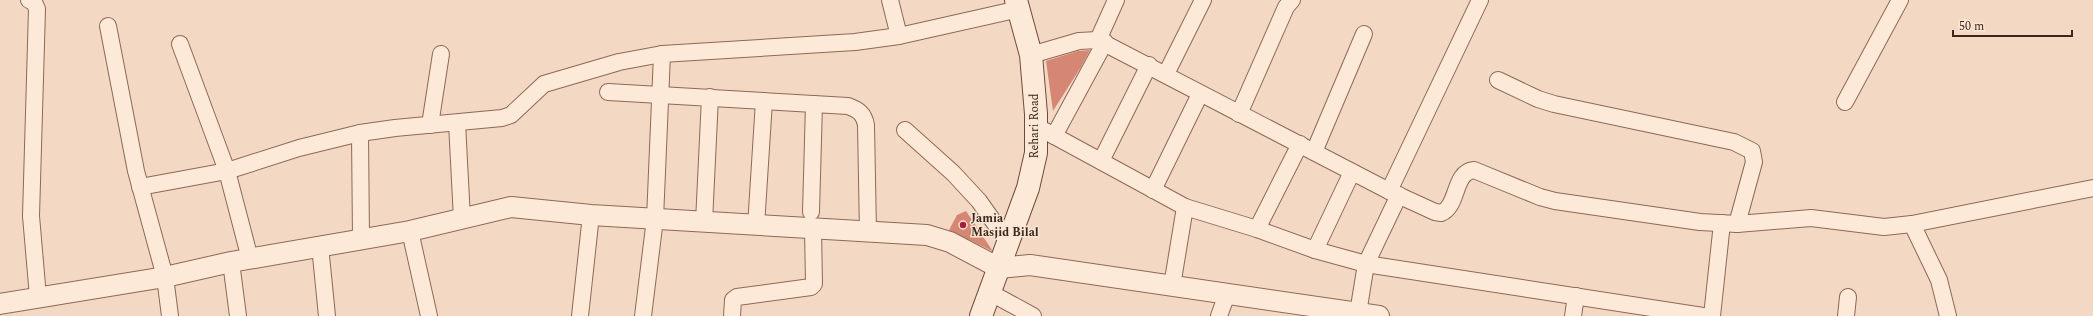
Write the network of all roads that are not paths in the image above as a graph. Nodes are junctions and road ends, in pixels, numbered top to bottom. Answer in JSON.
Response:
{"nodes":[{"id":1,"x":29,"y":0,"type":"edge"},
{"id":2,"x":890,"y":0,"type":"edge"},
{"id":3,"x":1116,"y":0,"type":"edge"},
{"id":4,"x":1203,"y":0,"type":"edge"},
{"id":5,"x":1292,"y":0,"type":"edge"},
{"id":6,"x":1480,"y":0,"type":"edge"},
{"id":7,"x":1900,"y":0,"type":"edge"},
{"id":8,"x":1018,"y":5,"type":"edge"},
{"id":9,"x":108,"y":26,"type":"dead end"},
{"id":10,"x":1364,"y":34,"type":"dead end"},
{"id":11,"x":899,"y":36,"type":"junction"},
{"id":12,"x":1101,"y":41,"type":"junction"},
{"id":13,"x":180,"y":44,"type":"dead end"},
{"id":14,"x":441,"y":54,"type":"dead end"},
{"id":15,"x":662,"y":54,"type":"junction"},
{"id":16,"x":1031,"y":55,"type":"junction"},
{"id":17,"x":1149,"y":65,"type":"junction"},
{"id":18,"x":1166,"y":74,"type":"junction"},
{"id":19,"x":1498,"y":80,"type":"dead end"},
{"id":20,"x":608,"y":92,"type":"dead end"},
{"id":21,"x":1200,"y":94,"type":"junction"},
{"id":22,"x":661,"y":95,"type":"junction"},
{"id":23,"x":710,"y":97,"type":"junction"},
{"id":24,"x":764,"y":101,"type":"junction"},
{"id":25,"x":1845,"y":102,"type":"dead end"},
{"id":26,"x":814,"y":104,"type":"junction"},
{"id":27,"x":1238,"y":114,"type":"junction"},
{"id":28,"x":456,"y":123,"type":"junction"},
{"id":29,"x":430,"y":125,"type":"junction"},
{"id":30,"x":905,"y":130,"type":"dead end"},
{"id":31,"x":1045,"y":131,"type":"junction"},
{"id":32,"x":360,"y":133,"type":"junction"},
{"id":33,"x":1300,"y":144,"type":"junction"},
{"id":34,"x":1314,"y":152,"type":"junction"},
{"id":35,"x":1100,"y":161,"type":"junction"},
{"id":36,"x":227,"y":171,"type":"junction"},
{"id":37,"x":1352,"y":172,"type":"junction"},
{"id":38,"x":140,"y":187,"type":"junction"},
{"id":39,"x":2093,"y":188,"type":"edge"},
{"id":40,"x":1153,"y":190,"type":"junction"},
{"id":41,"x":1394,"y":193,"type":"junction"},
{"id":42,"x":1185,"y":207,"type":"junction"},
{"id":43,"x":591,"y":215,"type":"junction"},
{"id":44,"x":462,"y":219,"type":"junction"},
{"id":45,"x":655,"y":219,"type":"junction"},
{"id":46,"x":812,"y":221,"type":"junction"},
{"id":47,"x":704,"y":222,"type":"junction"},
{"id":48,"x":1729,"y":224,"type":"junction"},
{"id":49,"x":1912,"y":224,"type":"junction"},
{"id":50,"x":756,"y":226,"type":"junction"},
{"id":51,"x":1257,"y":229,"type":"junction"},
{"id":52,"x":410,"y":231,"type":"junction"},
{"id":53,"x":868,"y":233,"type":"junction"},
{"id":54,"x":361,"y":239,"type":"junction"},
{"id":55,"x":1008,"y":242,"type":"junction"},
{"id":56,"x":320,"y":246,"type":"junction"},
{"id":57,"x":1315,"y":250,"type":"junction"},
{"id":58,"x":250,"y":259,"type":"junction"},
{"id":59,"x":1366,"y":264,"type":"junction"},
{"id":60,"x":999,"y":268,"type":"junction"},
{"id":61,"x":232,"y":272,"type":"junction"},
{"id":62,"x":1172,"y":286,"type":"junction"},
{"id":63,"x":167,"y":287,"type":"junction"},
{"id":64,"x":989,"y":292,"type":"junction"},
{"id":65,"x":1227,"y":294,"type":"junction"},
{"id":66,"x":1576,"y":296,"type":"junction"},
{"id":67,"x":38,"y":297,"type":"junction"},
{"id":68,"x":1848,"y":297,"type":"dead end"},
{"id":69,"x":0,"y":304,"type":"edge"},
{"id":70,"x":1358,"y":313,"type":"junction"},
{"id":71,"x":170,"y":316,"type":"edge"},
{"id":72,"x":238,"y":316,"type":"edge"},
{"id":73,"x":327,"y":316,"type":"edge"},
{"id":74,"x":429,"y":316,"type":"edge"},
{"id":75,"x":580,"y":316,"type":"edge"},
{"id":76,"x":643,"y":316,"type":"edge"},
{"id":77,"x":732,"y":316,"type":"edge"},
{"id":78,"x":981,"y":316,"type":"edge"},
{"id":79,"x":1033,"y":316,"type":"edge"},
{"id":80,"x":1218,"y":316,"type":"edge"},
{"id":81,"x":1379,"y":316,"type":"edge"},
{"id":82,"x":1572,"y":316,"type":"edge"},
{"id":83,"x":1703,"y":316,"type":"edge"},
{"id":84,"x":1712,"y":316,"type":"edge"},
{"id":85,"x":1846,"y":316,"type":"edge"},
{"id":86,"x":1948,"y":316,"type":"edge"}],
"edges":[{"from":1,"to":67,"type":"street"},
{"from":2,"to":11,"type":"street"},
{"from":3,"to":12,"type":"street"},
{"from":4,"to":18,"type":"street"},
{"from":5,"to":27,"type":"street"},
{"from":6,"to":41,"type":"street"},
{"from":7,"to":25,"type":"street"},
{"from":8,"to":11,"type":"street"},
{"from":8,"to":16,"type":"main road","name":"Rehari Road"},
{"from":9,"to":38,"type":"street"},
{"from":10,"to":34,"type":"street"},
{"from":11,"to":15,"type":"street"},
{"from":12,"to":16,"type":"street"},
{"from":12,"to":17,"type":"street"},
{"from":12,"to":31,"type":"street"},
{"from":13,"to":36,"type":"street"},
{"from":14,"to":29,"type":"street"},
{"from":15,"to":22,"type":"street"},
{"from":15,"to":28,"type":"street"},
{"from":16,"to":31,"type":"main road","name":"Rehari Road"},
{"from":17,"to":18,"type":"street"},
{"from":17,"to":35,"type":"street"},
{"from":18,"to":21,"type":"street"},
{"from":19,"to":48,"type":"street"},
{"from":20,"to":22,"type":"street"},
{"from":21,"to":27,"type":"street"},
{"from":21,"to":40,"type":"street"},
{"from":22,"to":23,"type":"street"},
{"from":22,"to":45,"type":"street"},
{"from":23,"to":24,"type":"street"},
{"from":23,"to":47,"type":"street"},
{"from":24,"to":26,"type":"street"},
{"from":24,"to":50,"type":"street"},
{"from":26,"to":46,"type":"street"},
{"from":26,"to":53,"type":"street"},
{"from":27,"to":33,"type":"street"},
{"from":28,"to":29,"type":"street"},
{"from":28,"to":44,"type":"street"},
{"from":29,"to":32,"type":"street"},
{"from":30,"to":55,"type":"street"},
{"from":31,"to":35,"type":"street"},
{"from":31,"to":55,"type":"main road","name":"Rehari Road"},
{"from":32,"to":36,"type":"street"},
{"from":32,"to":54,"type":"street"},
{"from":33,"to":34,"type":"street"},
{"from":33,"to":51,"type":"street"},
{"from":34,"to":37,"type":"street"},
{"from":35,"to":40,"type":"street"},
{"from":36,"to":38,"type":"street"},
{"from":36,"to":58,"type":"street"},
{"from":37,"to":41,"type":"street"},
{"from":37,"to":57,"type":"street"},
{"from":38,"to":63,"type":"street"},
{"from":39,"to":49,"type":"street"},
{"from":40,"to":42,"type":"street"},
{"from":41,"to":48,"type":"street"},
{"from":41,"to":59,"type":"street"},
{"from":42,"to":51,"type":"street"},
{"from":42,"to":62,"type":"street"},
{"from":43,"to":44,"type":"street"},
{"from":43,"to":45,"type":"street"},
{"from":43,"to":75,"type":"street"},
{"from":44,"to":52,"type":"street"},
{"from":45,"to":47,"type":"street"},
{"from":45,"to":76,"type":"street"},
{"from":46,"to":50,"type":"street"},
{"from":46,"to":53,"type":"street"},
{"from":46,"to":77,"type":"street"},
{"from":47,"to":50,"type":"street"},
{"from":48,"to":49,"type":"street"},
{"from":48,"to":84,"type":"street"},
{"from":49,"to":86,"type":"street"},
{"from":51,"to":57,"type":"street"},
{"from":52,"to":54,"type":"street"},
{"from":52,"to":74,"type":"street"},
{"from":53,"to":60,"type":"street"},
{"from":54,"to":56,"type":"street"},
{"from":55,"to":60,"type":"main road","name":"Rehari Road"},
{"from":56,"to":58,"type":"street"},
{"from":56,"to":73,"type":"street"},
{"from":57,"to":59,"type":"street"},
{"from":58,"to":61,"type":"street"},
{"from":59,"to":66,"type":"street"},
{"from":59,"to":70,"type":"street"},
{"from":60,"to":62,"type":"street"},
{"from":60,"to":64,"type":"main road","name":"Rehari Road"},
{"from":61,"to":63,"type":"street"},
{"from":61,"to":72,"type":"street"},
{"from":62,"to":65,"type":"street"},
{"from":63,"to":67,"type":"street"},
{"from":63,"to":71,"type":"street"},
{"from":64,"to":78,"type":"main road","name":"Rehari Road"},
{"from":64,"to":79,"type":"street"},
{"from":65,"to":70,"type":"street"},
{"from":65,"to":80,"type":"street"},
{"from":66,"to":82,"type":"street"},
{"from":66,"to":83,"type":"street"},
{"from":67,"to":69,"type":"street"},
{"from":68,"to":85,"type":"street"},
{"from":70,"to":81,"type":"street"}]}
